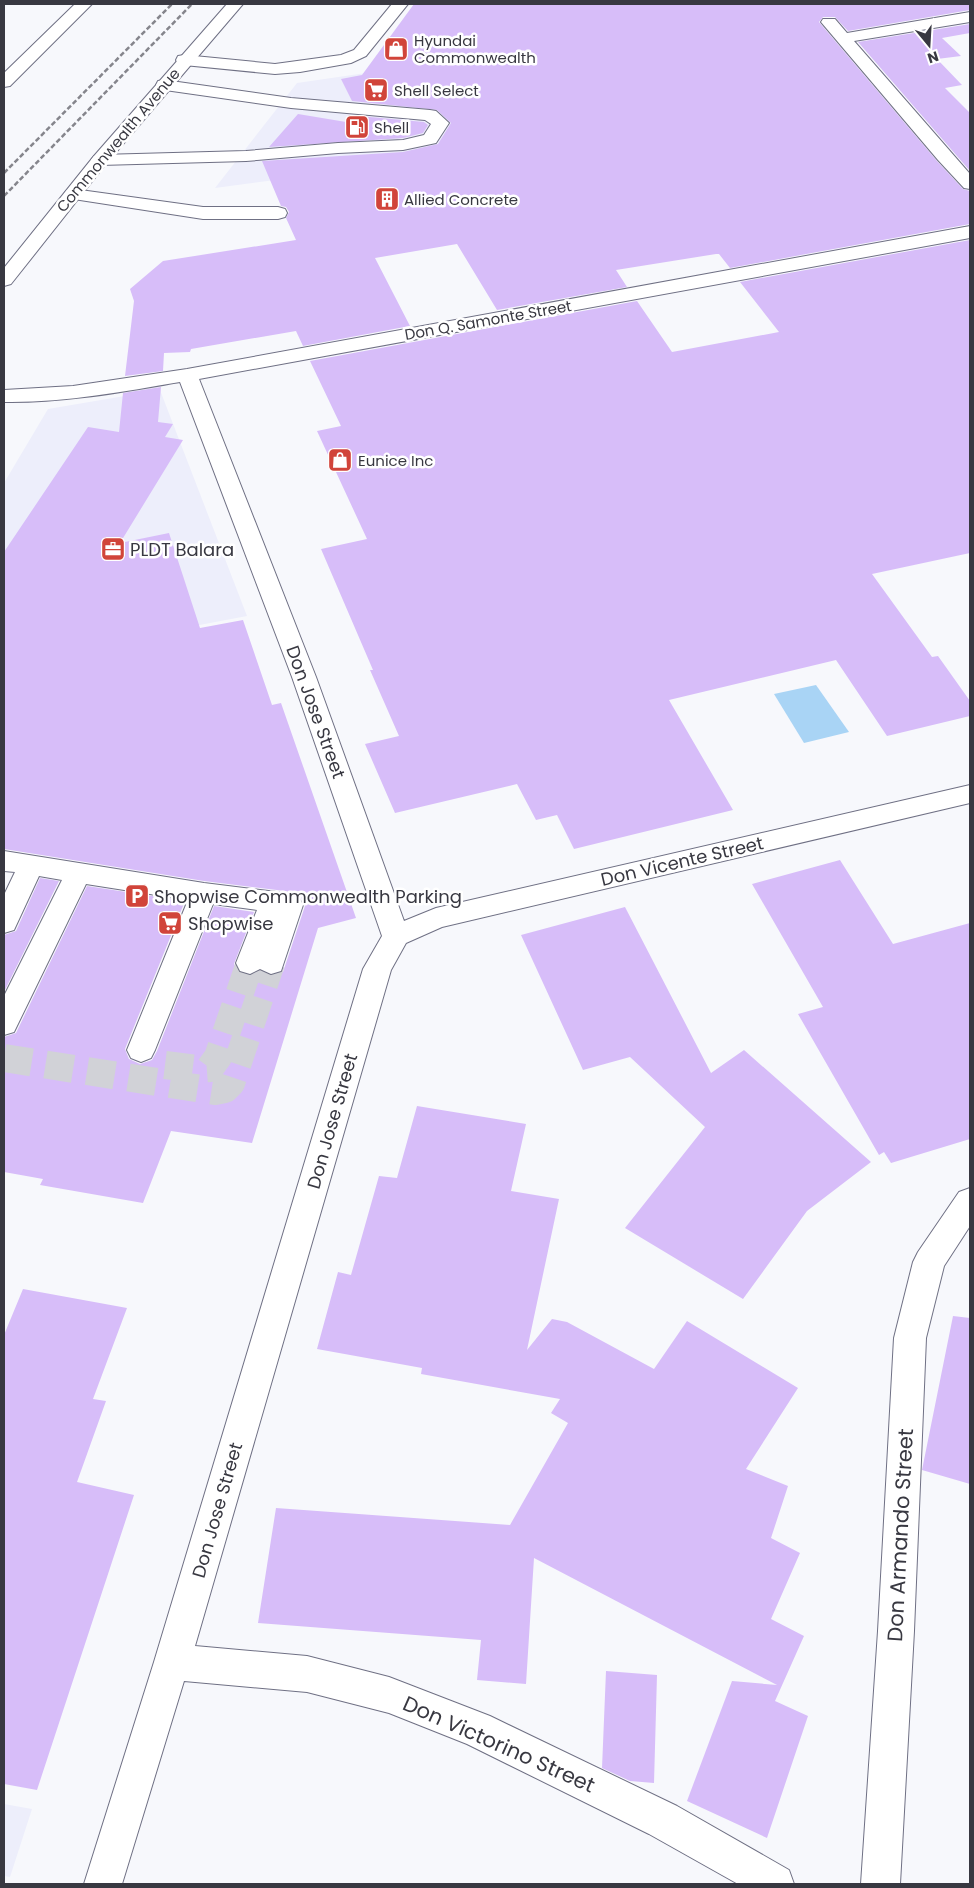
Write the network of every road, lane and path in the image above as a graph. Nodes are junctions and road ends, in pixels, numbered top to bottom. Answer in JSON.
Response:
{"nodes":[{"id":1,"x":84,"y":4,"type":"edge"},
{"id":2,"x":235,"y":4,"type":"edge"},
{"id":3,"x":400,"y":4,"type":"edge"},
{"id":4,"x":970,"y":17,"type":"edge"},
{"id":5,"x":829,"y":22,"type":"dead end"},
{"id":6,"x":844,"y":38,"type":"junction"},
{"id":7,"x":184,"y":60,"type":"junction"},
{"id":8,"x":5,"y":80,"type":"edge"},
{"id":9,"x":164,"y":84,"type":"junction"},
{"id":10,"x":100,"y":160,"type":"junction"},
{"id":11,"x":970,"y":184,"type":"edge"},
{"id":12,"x":72,"y":194,"type":"junction"},
{"id":13,"x":278,"y":213,"type":"dead end"},
{"id":14,"x":970,"y":232,"type":"edge"},
{"id":15,"x":4,"y":280,"type":"edge"},
{"id":16,"x":187,"y":375,"type":"junction"},
{"id":17,"x":4,"y":396,"type":"edge"},
{"id":18,"x":970,"y":794,"type":"edge"},
{"id":19,"x":4,"y":861,"type":"edge"},
{"id":20,"x":32,"y":864,"type":"junction"},
{"id":21,"x":79,"y":872,"type":"junction"},
{"id":22,"x":204,"y":893,"type":"junction"},
{"id":23,"x":4,"y":923,"type":"edge"},
{"id":24,"x":396,"y":936,"type":"junction"},
{"id":25,"x":260,"y":963,"type":"tunnel mouth"},
{"id":26,"x":4,"y":1024,"type":"edge"},
{"id":27,"x":141,"y":1050,"type":"dead end"},
{"id":28,"x":970,"y":1201,"type":"edge"},
{"id":29,"x":172,"y":1662,"type":"junction"},
{"id":30,"x":103,"y":1884,"type":"edge"},
{"id":31,"x":775,"y":1884,"type":"edge"},
{"id":32,"x":880,"y":1884,"type":"edge"}],
"edges":[{"from":1,"to":8,"type":"street"},
{"from":2,"to":7,"type":"street","name":"Commonwealth Avenue"},
{"from":3,"to":7,"type":"street"},
{"from":4,"to":6,"type":"street"},
{"from":5,"to":6,"type":"street"},
{"from":6,"to":11,"type":"street"},
{"from":7,"to":9,"type":"street","name":"Commonwealth Avenue"},
{"from":9,"to":10,"type":"street","name":"Commonwealth Avenue"},
{"from":9,"to":10,"type":"street"},
{"from":10,"to":12,"type":"street","name":"Commonwealth Avenue"},
{"from":12,"to":13,"type":"street"},
{"from":12,"to":15,"type":"street","name":"Commonwealth Avenue"},
{"from":14,"to":16,"type":"street","name":"Don Q. Samonte Street"},
{"from":16,"to":17,"type":"street","name":"Don Q. Samonte Street"},
{"from":16,"to":24,"type":"street","name":"Don Jose Street"},
{"from":18,"to":24,"type":"street","name":"Don Vicente Street"},
{"from":19,"to":20,"type":"street"},
{"from":20,"to":21,"type":"street"},
{"from":20,"to":23,"type":"street"},
{"from":21,"to":22,"type":"street"},
{"from":21,"to":26,"type":"street"},
{"from":22,"to":25,"type":"street"},
{"from":22,"to":27,"type":"street"},
{"from":24,"to":29,"type":"street","name":"Don Jose Street"},
{"from":28,"to":32,"type":"street","name":"Don Armando Street"},
{"from":29,"to":30,"type":"street","name":"Don Jose Street"},
{"from":29,"to":31,"type":"street","name":"Don Victorino Street"}]}
